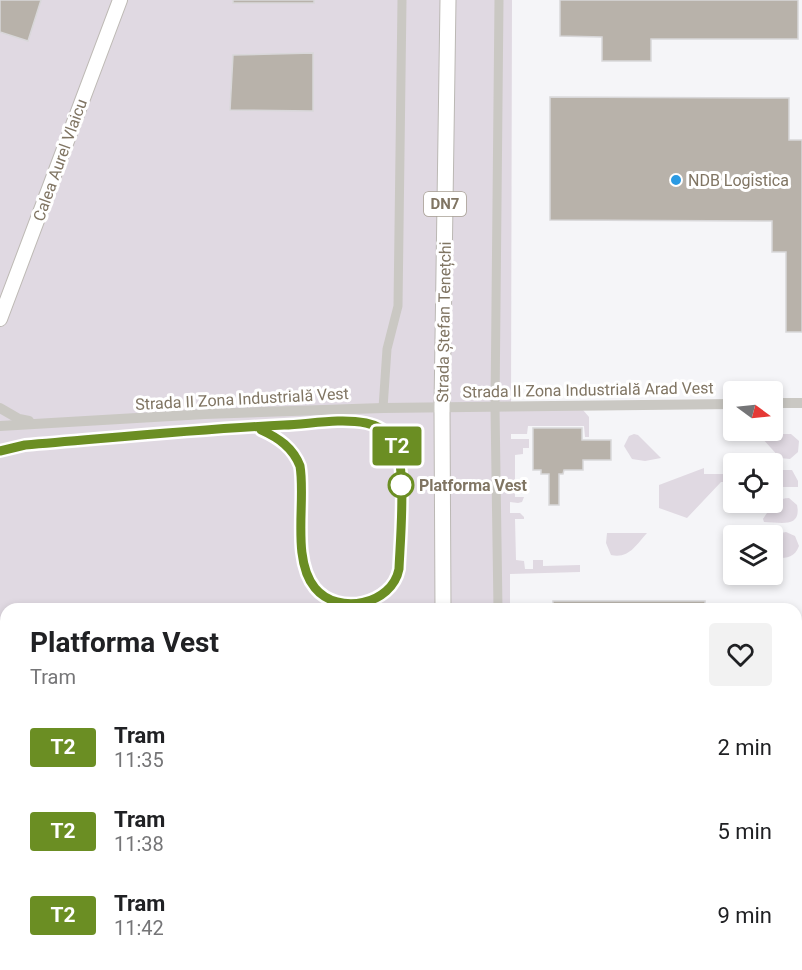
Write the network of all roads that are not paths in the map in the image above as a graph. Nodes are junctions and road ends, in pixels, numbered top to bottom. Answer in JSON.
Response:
{"nodes":[{"id":1,"x":120,"y":0,"type":"edge"},
{"id":2,"x":402,"y":0,"type":"edge"},
{"id":3,"x":448,"y":0,"type":"edge"},
{"id":4,"x":499,"y":0,"type":"edge"},
{"id":5,"x":0,"y":319,"type":"edge"},
{"id":6,"x":783,"y":403,"type":"edge"},
{"id":7,"x":802,"y":403,"type":"edge"},
{"id":8,"x":723,"y":404,"type":"edge"},
{"id":9,"x":442,"y":407,"type":"junction"},
{"id":10,"x":495,"y":407,"type":"junction"},
{"id":11,"x":0,"y":408,"type":"edge"},
{"id":12,"x":383,"y":408,"type":"junction"},
{"id":13,"x":44,"y":424,"type":"junction"},
{"id":14,"x":0,"y":426,"type":"edge"},
{"id":15,"x":443,"y":603,"type":"edge"},
{"id":16,"x":498,"y":603,"type":"edge"}],
"edges":[{"from":1,"to":5,"type":"main road","name":"Calea Aurel Vlaicu"},
{"from":2,"to":12,"type":"street"},
{"from":3,"to":9,"type":"highway","name":"Strada Ștefan Tenețchi","number":"DN7"},
{"from":4,"to":10,"type":"street"},
{"from":6,"to":7,"type":"street"},
{"from":8,"to":10,"type":"street","name":"Strada II Zona Industrială Arad Vest"},
{"from":9,"to":10,"type":"street","name":"Strada II Zona Industrială Arad Vest"},
{"from":9,"to":12,"type":"street","name":"Strada II Zona Industrială Vest"},
{"from":9,"to":15,"type":"highway","name":"Strada Ștefan Tenețchi","number":"DN7"},
{"from":10,"to":16,"type":"street"},
{"from":11,"to":13,"type":"street","name":"Strada II Zona Industrială Vest"},
{"from":12,"to":13,"type":"street","name":"Strada II Zona Industrială Vest"},
{"from":13,"to":14,"type":"street","name":"Strada II Zona Industrială Vest"}]}
